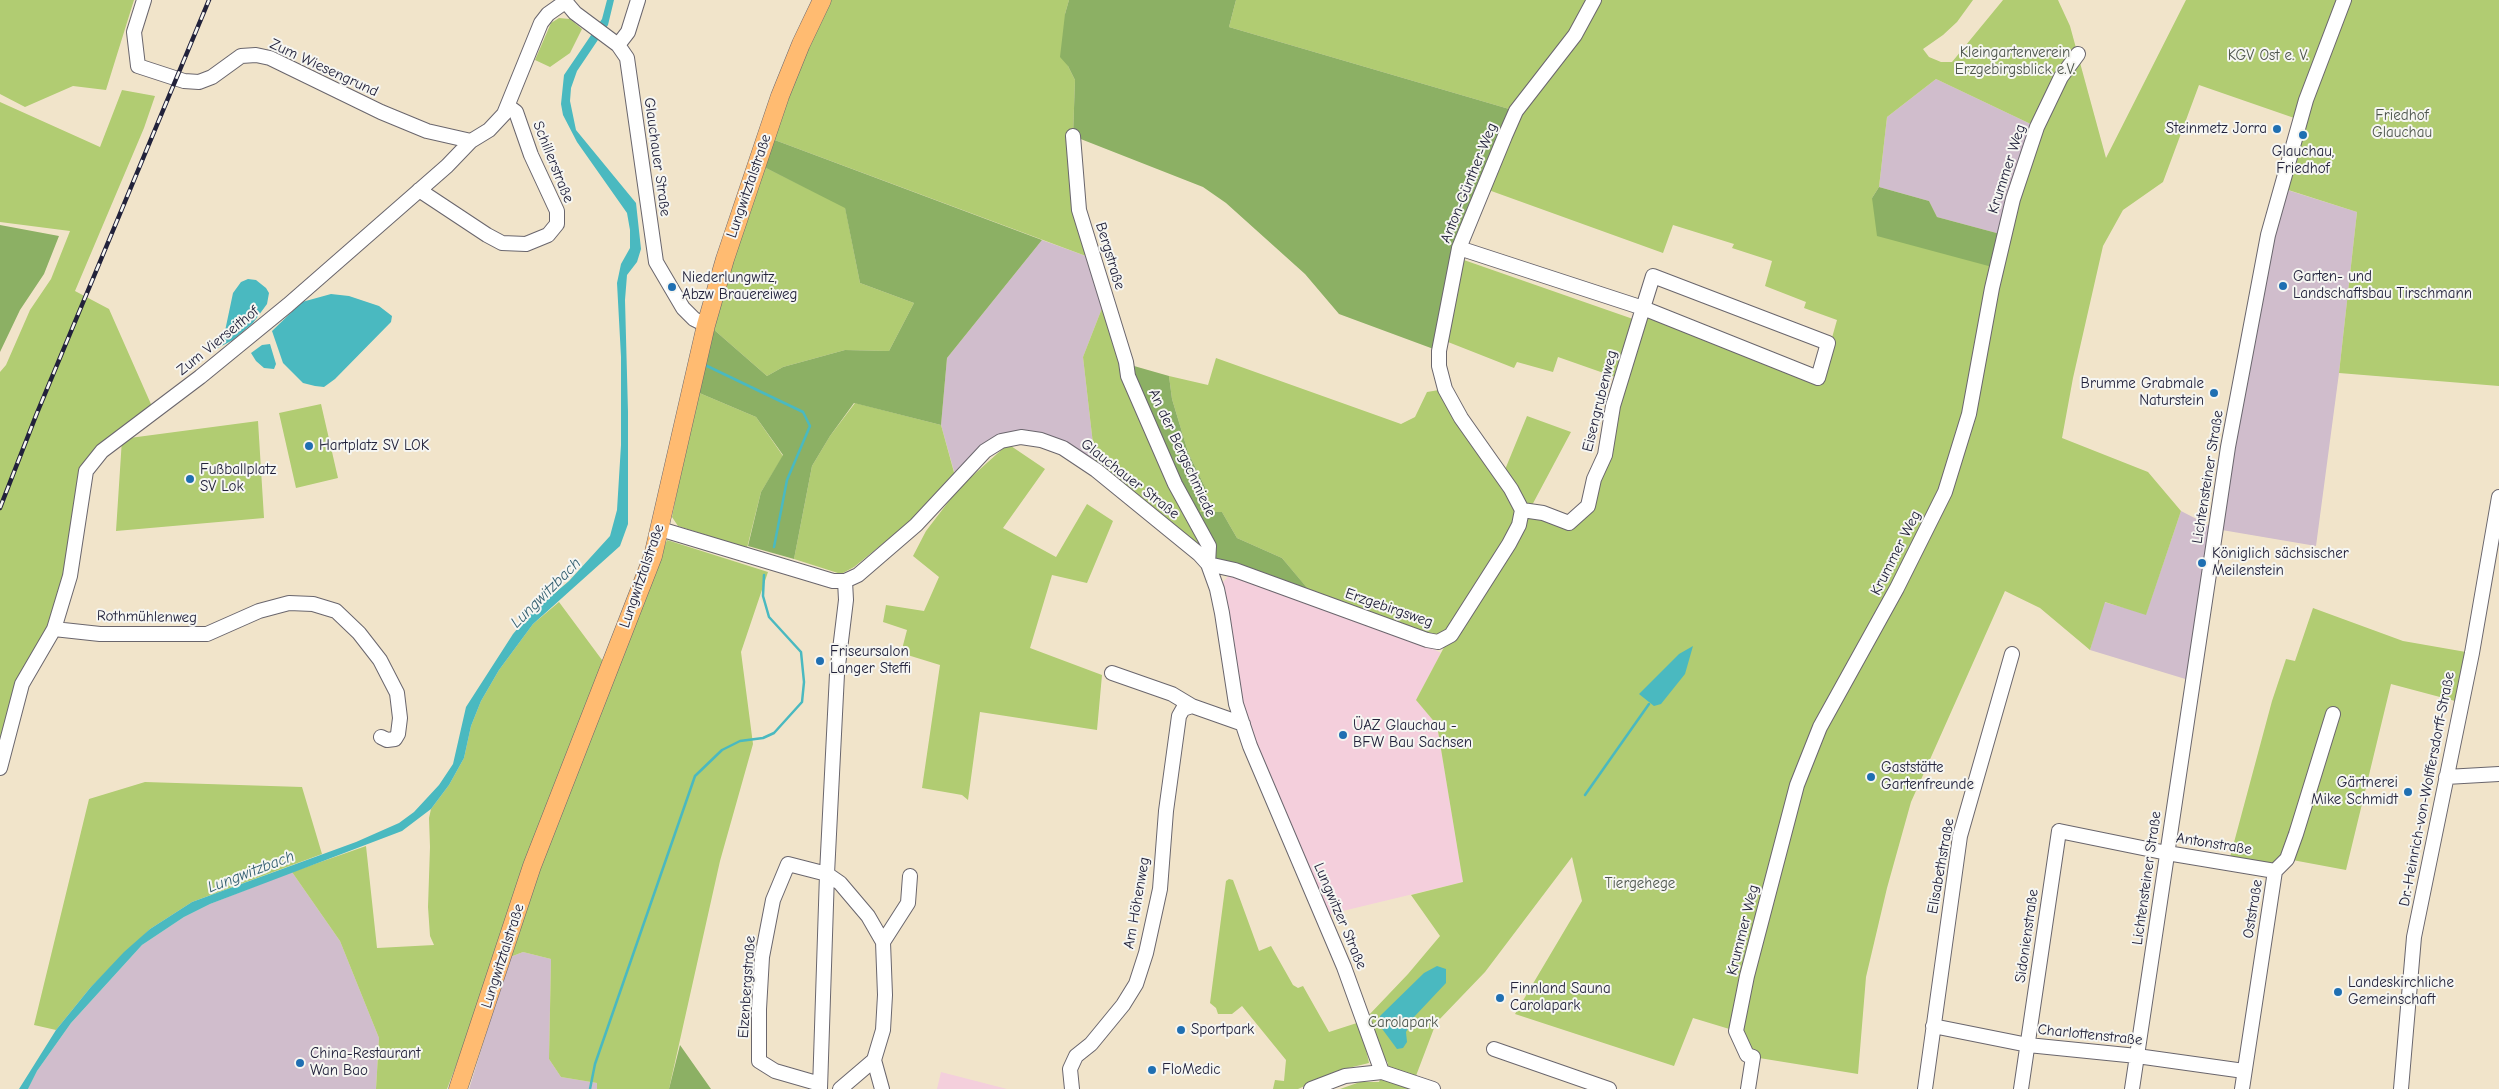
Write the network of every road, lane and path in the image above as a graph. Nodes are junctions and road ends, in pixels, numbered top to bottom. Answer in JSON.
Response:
{"nodes":[{"id":1,"x":144,"y":0,"type":"edge"},
{"id":2,"x":638,"y":0,"type":"edge"},
{"id":3,"x":822,"y":0,"type":"edge"},
{"id":4,"x":1594,"y":0,"type":"edge"},
{"id":5,"x":2344,"y":0,"type":"edge"},
{"id":6,"x":564,"y":1,"type":"edge"},
{"id":7,"x":613,"y":41,"type":"junction"},
{"id":8,"x":2078,"y":54,"type":"dead end"},
{"id":9,"x":508,"y":106,"type":"junction"},
{"id":10,"x":1073,"y":136,"type":"dead end"},
{"id":11,"x":471,"y":141,"type":"junction"},
{"id":12,"x":419,"y":190,"type":"junction"},
{"id":13,"x":1459,"y":248,"type":"junction"},
{"id":14,"x":1643,"y":308,"type":"junction"},
{"id":15,"x":706,"y":325,"type":"junction"},
{"id":16,"x":1132,"y":383,"type":"joint"},
{"id":17,"x":2499,"y":497,"type":"edge"},
{"id":18,"x":1522,"y":510,"type":"junction"},
{"id":19,"x":660,"y":529,"type":"junction"},
{"id":20,"x":1208,"y":564,"type":"junction"},
{"id":21,"x":845,"y":581,"type":"junction"},
{"id":22,"x":54,"y":629,"type":"junction"},
{"id":23,"x":2012,"y":654,"type":"dead end"},
{"id":24,"x":1112,"y":673,"type":"dead end"},
{"id":25,"x":1192,"y":706,"type":"junction"},
{"id":26,"x":2334,"y":714,"type":"dead end"},
{"id":27,"x":1243,"y":724,"type":"junction"},
{"id":28,"x":381,"y":737,"type":"dead end"},
{"id":29,"x":0,"y":768,"type":"edge"},
{"id":30,"x":2499,"y":774,"type":"edge"},
{"id":31,"x":2446,"y":777,"type":"junction"},
{"id":32,"x":2059,"y":831,"type":"joint"},
{"id":33,"x":2167,"y":853,"type":"junction"},
{"id":34,"x":2276,"y":871,"type":"junction"},
{"id":35,"x":827,"y":874,"type":"junction"},
{"id":36,"x":910,"y":876,"type":"dead end"},
{"id":37,"x":883,"y":942,"type":"junction"},
{"id":38,"x":1933,"y":1026,"type":"junction"},
{"id":39,"x":2028,"y":1045,"type":"junction"},
{"id":40,"x":1494,"y":1049,"type":"dead end"},
{"id":41,"x":2137,"y":1056,"type":"junction"},
{"id":42,"x":874,"y":1060,"type":"junction"},
{"id":43,"x":2244,"y":1071,"type":"junction"},
{"id":44,"x":1382,"y":1072,"type":"junction"},
{"id":45,"x":820,"y":1087,"type":"edge"},
{"id":46,"x":458,"y":1089,"type":"edge"},
{"id":47,"x":840,"y":1089,"type":"edge"},
{"id":48,"x":882,"y":1089,"type":"edge"},
{"id":49,"x":1072,"y":1089,"type":"edge"},
{"id":50,"x":1312,"y":1089,"type":"edge"},
{"id":51,"x":1434,"y":1089,"type":"edge"},
{"id":52,"x":1609,"y":1089,"type":"edge"},
{"id":53,"x":1748,"y":1089,"type":"edge"},
{"id":54,"x":1925,"y":1089,"type":"edge"},
{"id":55,"x":2021,"y":1089,"type":"edge"},
{"id":56,"x":2132,"y":1089,"type":"edge"},
{"id":57,"x":2242,"y":1089,"type":"edge"},
{"id":58,"x":2401,"y":1089,"type":"edge"}],
"edges":[{"from":1,"to":11,"type":"street","name":"Zum Wiesengrund"},
{"from":2,"to":7,"type":"street"},
{"from":3,"to":15,"type":"main road","name":"Lungwitztalstraße"},
{"from":4,"to":13,"type":"street","name":"Anton-Günther-Weg"},
{"from":5,"to":33,"type":"street","name":"Lichtensteiner Straße"},
{"from":6,"to":7,"type":"street","name":"Glauchauer Straße"},
{"from":6,"to":9,"type":"street","name":"Zum Vierseithof"},
{"from":7,"to":15,"type":"street","name":"Glauchauer Straße"},
{"from":8,"to":53,"type":"street","name":"Krummer Weg"},
{"from":9,"to":11,"type":"street","name":"Zum Vierseithof"},
{"from":9,"to":12,"type":"street","name":"Schillerstraße"},
{"from":10,"to":16,"type":"street","name":"Bergstraße"},
{"from":11,"to":12,"type":"street","name":"Zum Vierseithof"},
{"from":12,"to":22,"type":"street","name":"Zum Vierseithof"},
{"from":13,"to":14,"type":"street"},
{"from":13,"to":18,"type":"street","name":"Anton-Günther-Weg"},
{"from":14,"to":14,"type":"street","name":"Eisengrubenweg"},
{"from":14,"to":18,"type":"street","name":"Eisengrubenweg"},
{"from":15,"to":19,"type":"main road","name":"Lungwitztalstraße"},
{"from":16,"to":20,"type":"street","name":"An der Bergschmiede"},
{"from":17,"to":31,"type":"street","name":"Dr.-Heinrich-von-Wolffersdorff-Straße"},
{"from":18,"to":20,"type":"street","name":"Erzgebirgsweg"},
{"from":19,"to":21,"type":"street"},
{"from":19,"to":46,"type":"main road","name":"Lungwitztalstraße"},
{"from":20,"to":21,"type":"street","name":"Glauchauer Straße"},
{"from":20,"to":27,"type":"street","name":"Glauchauer Straße"},
{"from":21,"to":35,"type":"street","name":"Elzenbergstraße"},
{"from":22,"to":28,"type":"street","name":"Rothmühlenweg"},
{"from":22,"to":29,"type":"street","name":"Zum Vierseithof"},
{"from":23,"to":38,"type":"street","name":"Elisabethstraße"},
{"from":24,"to":25,"type":"street"},
{"from":25,"to":27,"type":"street"},
{"from":25,"to":49,"type":"street","name":"Am Höhenweg"},
{"from":26,"to":34,"type":"street","name":"Oststraße"},
{"from":27,"to":44,"type":"street","name":"Lungwitzer Straße"},
{"from":30,"to":31,"type":"street"},
{"from":31,"to":58,"type":"street","name":"Dr.-Heinrich-von-Wolffersdorff-Straße"},
{"from":32,"to":33,"type":"street","name":"Antonstraße"},
{"from":32,"to":39,"type":"street","name":"Sidonienstraße"},
{"from":33,"to":34,"type":"street","name":"Antonstraße"},
{"from":33,"to":41,"type":"street","name":"Lichtensteiner Straße"},
{"from":34,"to":43,"type":"street","name":"Oststraße"},
{"from":35,"to":37,"type":"street"},
{"from":35,"to":45,"type":"street","name":"Elzenbergstraße"},
{"from":35,"to":45,"type":"street","name":"Elzenbergstraße"},
{"from":36,"to":37,"type":"street"},
{"from":37,"to":42,"type":"street"},
{"from":38,"to":39,"type":"street","name":"Charlottenstraße"},
{"from":38,"to":54,"type":"street","name":"Elisabethstraße"},
{"from":39,"to":41,"type":"street","name":"Charlottenstraße"},
{"from":39,"to":55,"type":"street","name":"Sidonienstraße"},
{"from":40,"to":52,"type":"street"},
{"from":41,"to":43,"type":"street","name":"Charlottenstraße"},
{"from":41,"to":56,"type":"street","name":"Lichtensteiner Straße"},
{"from":42,"to":47,"type":"street"},
{"from":42,"to":48,"type":"street"},
{"from":43,"to":57,"type":"street","name":"Oststraße"},
{"from":44,"to":50,"type":"street"},
{"from":44,"to":51,"type":"street"}]}
